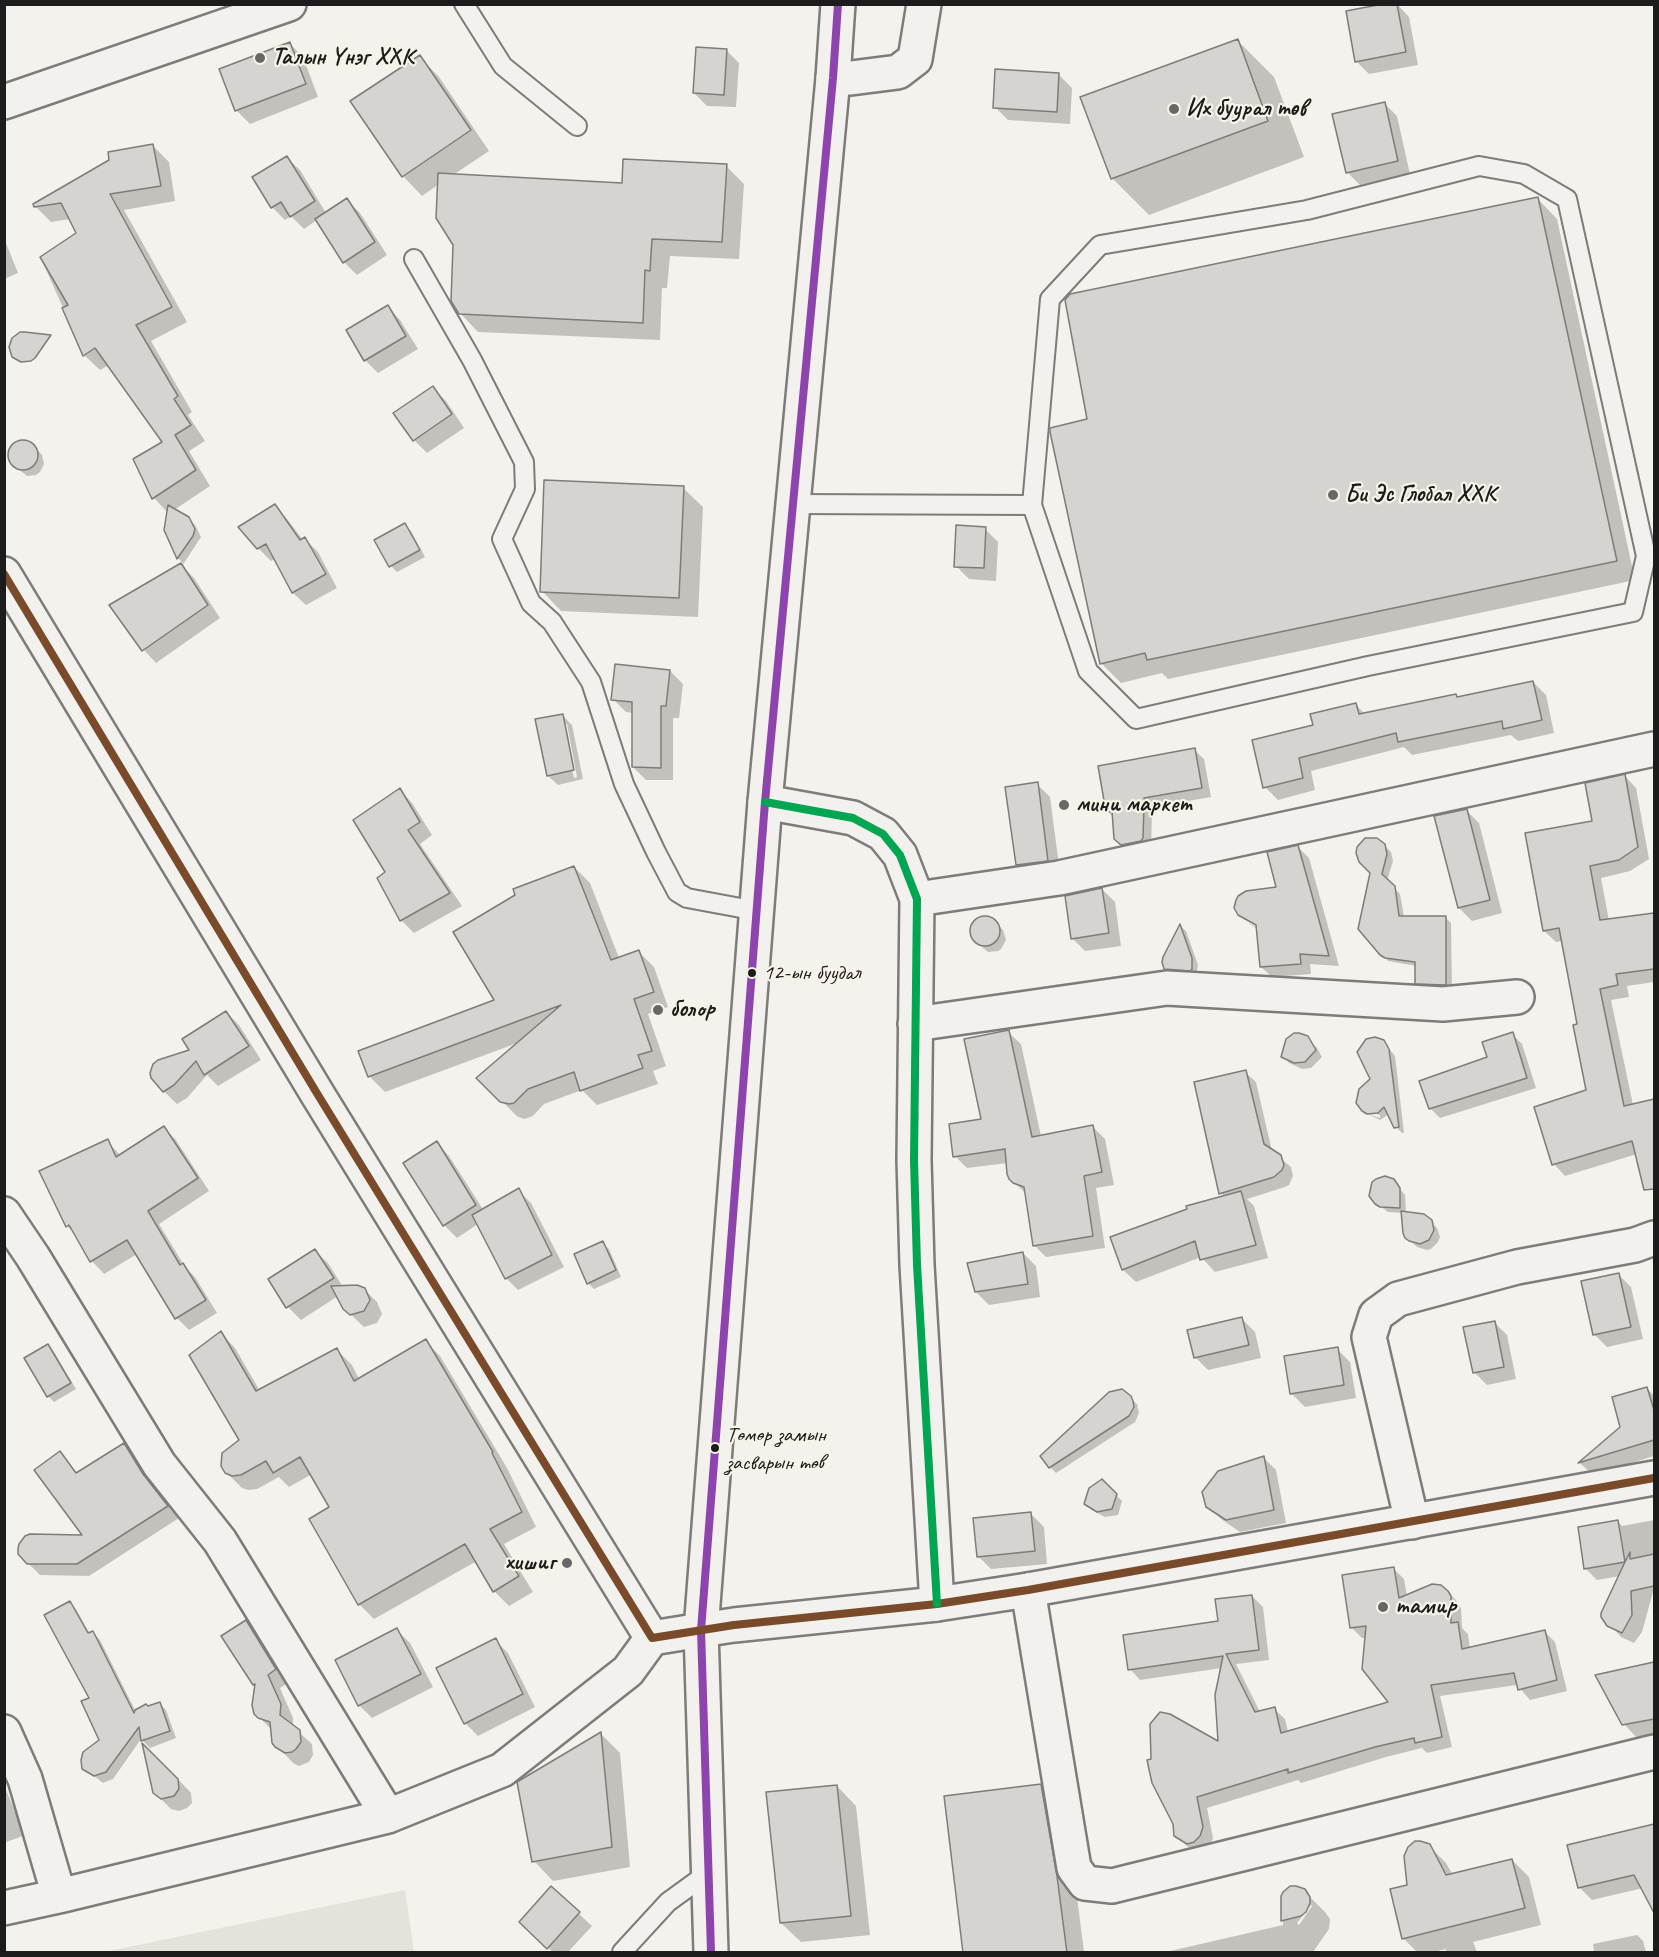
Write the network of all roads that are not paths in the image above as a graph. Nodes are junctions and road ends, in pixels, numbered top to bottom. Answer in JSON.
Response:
{"nodes":[{"id":1,"x":289,"y":4,"type":"edge"},
{"id":2,"x":464,"y":4,"type":"edge"},
{"id":3,"x":838,"y":4,"type":"edge"},
{"id":4,"x":924,"y":4,"type":"edge"},
{"id":5,"x":833,"y":78,"type":"junction"},
{"id":6,"x":4,"y":102,"type":"edge"},
{"id":7,"x":577,"y":126,"type":"dead end"},
{"id":8,"x":414,"y":259,"type":"dead end"},
{"id":9,"x":793,"y":504,"type":"junction"},
{"id":10,"x":1032,"y":505,"type":"junction"},
{"id":11,"x":4,"y":574,"type":"edge"},
{"id":12,"x":1654,"y":749,"type":"edge"},
{"id":13,"x":765,"y":802,"type":"junction"},
{"id":14,"x":917,"y":898,"type":"junction"},
{"id":15,"x":757,"y":911,"type":"junction"},
{"id":16,"x":1517,"y":997,"type":"dead end"},
{"id":17,"x":915,"y":1024,"type":"junction"},
{"id":18,"x":4,"y":1214,"type":"edge"},
{"id":19,"x":1654,"y":1238,"type":"edge"},
{"id":20,"x":1654,"y":1478,"type":"edge"},
{"id":21,"x":1412,"y":1522,"type":"junction"},
{"id":22,"x":1028,"y":1590,"type":"junction"},
{"id":23,"x":937,"y":1604,"type":"junction"},
{"id":24,"x":701,"y":1630,"type":"junction"},
{"id":25,"x":652,"y":1638,"type":"junction"},
{"id":26,"x":4,"y":1732,"type":"edge"},
{"id":27,"x":1654,"y":1752,"type":"edge"},
{"id":28,"x":388,"y":1816,"type":"junction"},
{"id":29,"x":708,"y":1873,"type":"junction"},
{"id":30,"x":59,"y":1896,"type":"junction"},
{"id":31,"x":4,"y":1908,"type":"edge"},
{"id":32,"x":622,"y":1953,"type":"edge"},
{"id":33,"x":711,"y":1953,"type":"edge"}],
"edges":[{"from":1,"to":6,"type":"main road"},
{"from":2,"to":7,"type":"lane"},
{"from":3,"to":5,"type":"main road"},
{"from":4,"to":5,"type":"main road"},
{"from":5,"to":9,"type":"main road"},
{"from":8,"to":15,"type":"lane"},
{"from":9,"to":10,"type":"lane"},
{"from":9,"to":13,"type":"main road"},
{"from":10,"to":10,"type":"lane"},
{"from":11,"to":25,"type":"main road"},
{"from":12,"to":14,"type":"main road"},
{"from":13,"to":14,"type":"main road"},
{"from":13,"to":15,"type":"main road"},
{"from":14,"to":17,"type":"main road"},
{"from":15,"to":24,"type":"main road"},
{"from":16,"to":17,"type":"main road"},
{"from":17,"to":23,"type":"main road"},
{"from":18,"to":28,"type":"main road"},
{"from":19,"to":21,"type":"main road"},
{"from":20,"to":21,"type":"main road"},
{"from":21,"to":22,"type":"main road"},
{"from":22,"to":23,"type":"main road"},
{"from":22,"to":27,"type":"main road"},
{"from":23,"to":24,"type":"main road"},
{"from":24,"to":25,"type":"main road"},
{"from":24,"to":29,"type":"main road"},
{"from":25,"to":28,"type":"main road"},
{"from":26,"to":30,"type":"main road"},
{"from":28,"to":30,"type":"main road"},
{"from":29,"to":32,"type":"lane"},
{"from":29,"to":33,"type":"main road"},
{"from":30,"to":31,"type":"main road"}]}
